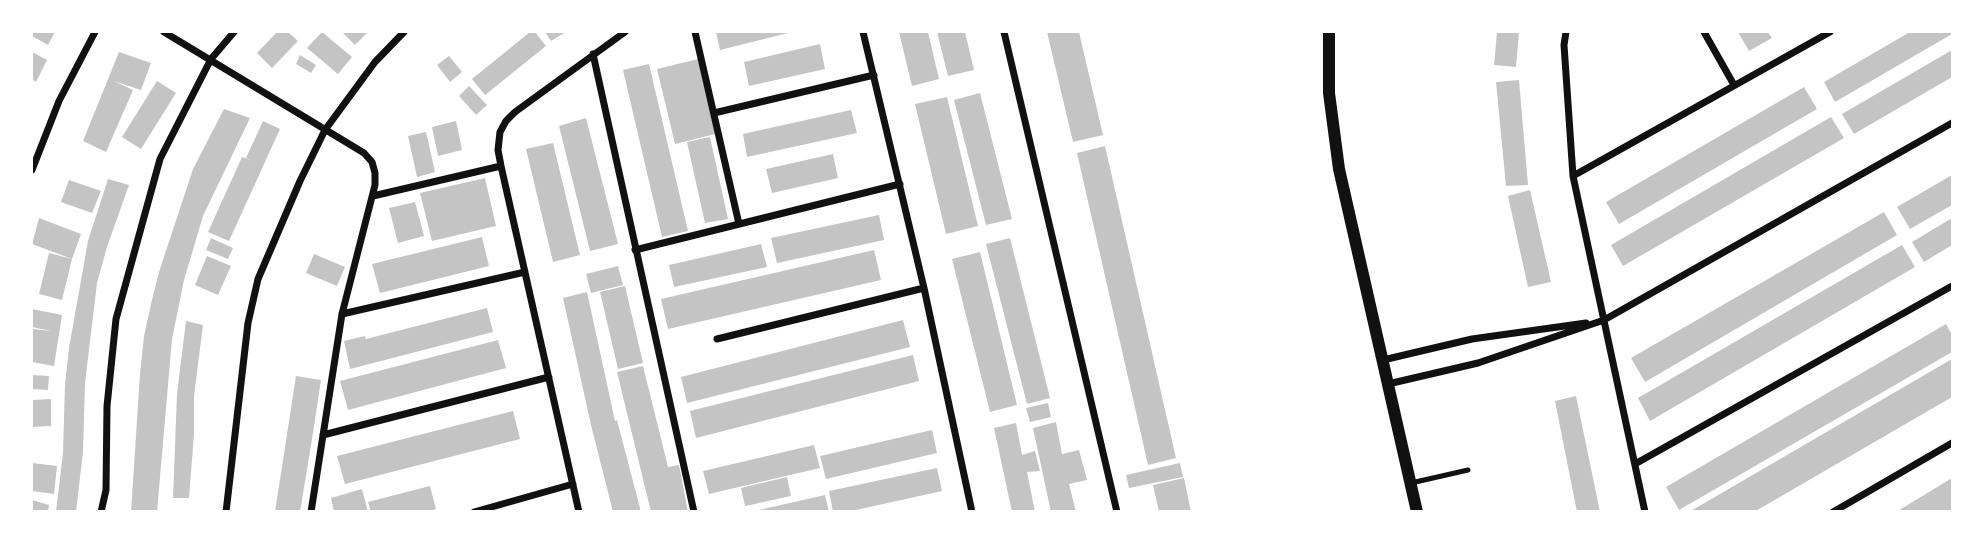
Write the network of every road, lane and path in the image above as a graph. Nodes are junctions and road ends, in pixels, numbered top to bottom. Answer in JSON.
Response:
{"nodes":[{"id":1,"x":95,"y":32,"type":"edge"},
{"id":2,"x":164,"y":32,"type":"edge"},
{"id":3,"x":234,"y":32,"type":"edge"},
{"id":4,"x":404,"y":32,"type":"edge"},
{"id":5,"x":625,"y":32,"type":"edge"},
{"id":6,"x":695,"y":32,"type":"edge"},
{"id":7,"x":863,"y":32,"type":"edge"},
{"id":8,"x":1004,"y":32,"type":"edge"},
{"id":9,"x":1329,"y":32,"type":"edge"},
{"id":10,"x":1566,"y":32,"type":"edge"},
{"id":11,"x":1704,"y":32,"type":"edge"},
{"id":12,"x":1830,"y":32,"type":"edge"},
{"id":13,"x":593,"y":54,"type":"junction"},
{"id":14,"x":212,"y":59,"type":"junction"},
{"id":15,"x":874,"y":75,"type":"junction"},
{"id":16,"x":1734,"y":85,"type":"junction"},
{"id":17,"x":714,"y":113,"type":"junction"},
{"id":18,"x":1952,"y":123,"type":"edge"},
{"id":19,"x":325,"y":130,"type":"junction"},
{"id":20,"x":501,"y":166,"type":"junction"},
{"id":21,"x":32,"y":170,"type":"edge"},
{"id":22,"x":1573,"y":176,"type":"junction"},
{"id":23,"x":900,"y":184,"type":"junction"},
{"id":24,"x":373,"y":196,"type":"junction"},
{"id":25,"x":739,"y":224,"type":"junction"},
{"id":26,"x":635,"y":250,"type":"junction"},
{"id":27,"x":525,"y":272,"type":"junction"},
{"id":28,"x":1952,"y":286,"type":"edge"},
{"id":29,"x":924,"y":288,"type":"junction"},
{"id":30,"x":342,"y":314,"type":"junction"},
{"id":31,"x":1604,"y":320,"type":"junction"},
{"id":32,"x":718,"y":339,"type":"dead end"},
{"id":33,"x":1383,"y":360,"type":"junction"},
{"id":34,"x":549,"y":377,"type":"junction"},
{"id":35,"x":1388,"y":384,"type":"junction"},
{"id":36,"x":323,"y":435,"type":"junction"},
{"id":37,"x":1952,"y":443,"type":"edge"},
{"id":38,"x":1635,"y":464,"type":"junction"},
{"id":39,"x":1468,"y":470,"type":"dead end"},
{"id":40,"x":1411,"y":483,"type":"junction"},
{"id":41,"x":573,"y":484,"type":"junction"},
{"id":42,"x":101,"y":512,"type":"edge"},
{"id":43,"x":226,"y":512,"type":"edge"},
{"id":44,"x":311,"y":512,"type":"edge"},
{"id":45,"x":474,"y":512,"type":"edge"},
{"id":46,"x":579,"y":512,"type":"edge"},
{"id":47,"x":694,"y":512,"type":"edge"},
{"id":48,"x":972,"y":512,"type":"edge"},
{"id":49,"x":1117,"y":512,"type":"edge"},
{"id":50,"x":1418,"y":512,"type":"edge"},
{"id":51,"x":1645,"y":512,"type":"edge"},
{"id":52,"x":1833,"y":512,"type":"edge"}],
"edges":[{"from":1,"to":21,"type":"street"},
{"from":2,"to":14,"type":"street"},
{"from":3,"to":14,"type":"street"},
{"from":4,"to":19,"type":"street"},
{"from":5,"to":13,"type":"street"},
{"from":6,"to":17,"type":"street"},
{"from":7,"to":15,"type":"street"},
{"from":8,"to":49,"type":"street"},
{"from":9,"to":33,"type":"street"},
{"from":10,"to":22,"type":"street"},
{"from":11,"to":16,"type":"street"},
{"from":12,"to":16,"type":"street"},
{"from":13,"to":20,"type":"street"},
{"from":13,"to":26,"type":"street"},
{"from":14,"to":19,"type":"street"},
{"from":14,"to":42,"type":"street"},
{"from":15,"to":17,"type":"street"},
{"from":15,"to":23,"type":"street"},
{"from":16,"to":22,"type":"street"},
{"from":17,"to":25,"type":"street"},
{"from":18,"to":31,"type":"street"},
{"from":19,"to":24,"type":"street"},
{"from":19,"to":43,"type":"street"},
{"from":20,"to":24,"type":"street"},
{"from":20,"to":27,"type":"street"},
{"from":22,"to":31,"type":"street"},
{"from":23,"to":25,"type":"street"},
{"from":23,"to":29,"type":"street"},
{"from":24,"to":30,"type":"street"},
{"from":25,"to":26,"type":"street"},
{"from":26,"to":47,"type":"street"},
{"from":27,"to":30,"type":"street"},
{"from":27,"to":34,"type":"street"},
{"from":28,"to":38,"type":"street"},
{"from":29,"to":32,"type":"street"},
{"from":29,"to":48,"type":"street"},
{"from":30,"to":36,"type":"street"},
{"from":31,"to":33,"type":"street"},
{"from":31,"to":35,"type":"street"},
{"from":31,"to":38,"type":"street"},
{"from":33,"to":35,"type":"street"},
{"from":34,"to":36,"type":"street"},
{"from":34,"to":41,"type":"street"},
{"from":35,"to":40,"type":"street"},
{"from":36,"to":44,"type":"street"},
{"from":37,"to":52,"type":"street"},
{"from":38,"to":51,"type":"street"},
{"from":39,"to":40,"type":"lane"},
{"from":40,"to":50,"type":"street"},
{"from":41,"to":45,"type":"street"},
{"from":41,"to":46,"type":"street"}]}
